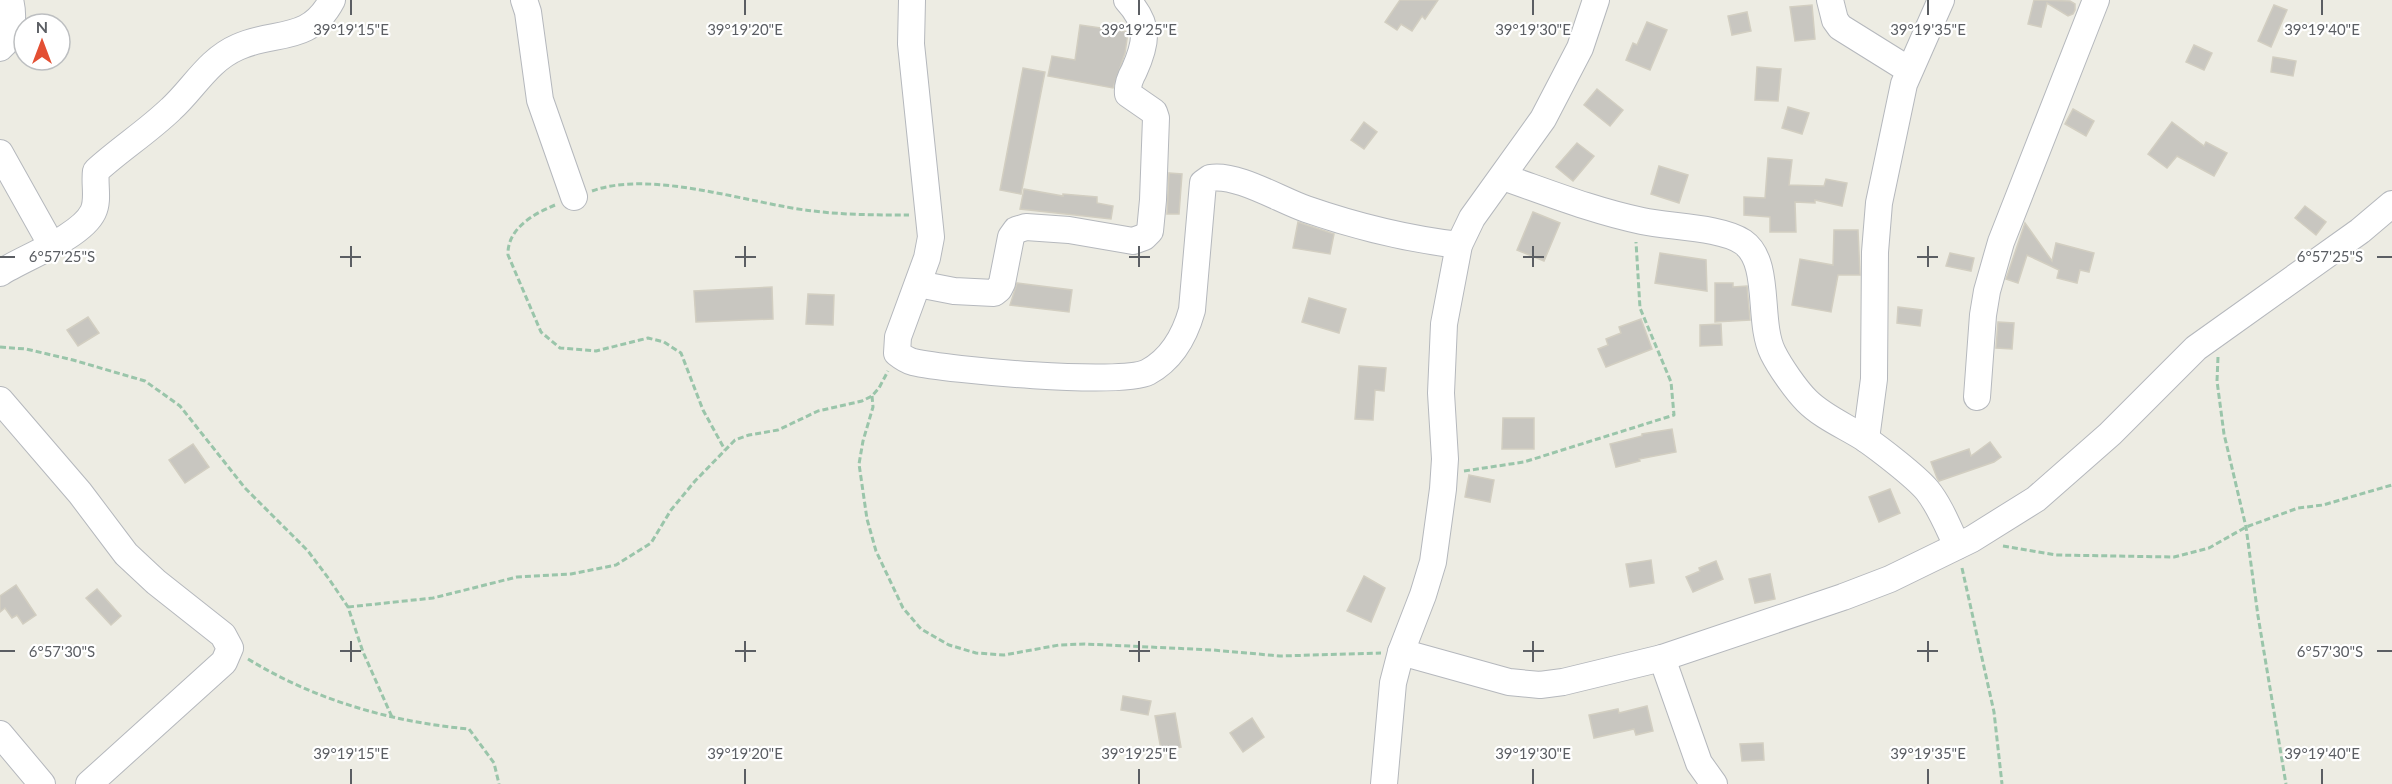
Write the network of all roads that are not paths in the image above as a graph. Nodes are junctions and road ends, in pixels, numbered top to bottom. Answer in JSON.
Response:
{"nodes":[{"id":1,"x":10,"y":0,"type":"edge"},
{"id":2,"x":332,"y":0,"type":"edge"},
{"id":3,"x":524,"y":0,"type":"edge"},
{"id":4,"x":912,"y":0,"type":"edge"},
{"id":5,"x":1127,"y":0,"type":"edge"},
{"id":6,"x":1596,"y":0,"type":"edge"},
{"id":7,"x":1830,"y":0,"type":"edge"},
{"id":8,"x":1941,"y":0,"type":"edge"},
{"id":9,"x":2096,"y":0,"type":"edge"},
{"id":10,"x":0,"y":48,"type":"edge"},
{"id":11,"x":1909,"y":70,"type":"junction"},
{"id":12,"x":0,"y":153,"type":"edge"},
{"id":13,"x":1503,"y":177,"type":"junction"},
{"id":14,"x":574,"y":197,"type":"road end"},
{"id":15,"x":2392,"y":204,"type":"edge"},
{"id":16,"x":1459,"y":244,"type":"junction"},
{"id":17,"x":52,"y":246,"type":"junction"},
{"id":18,"x":0,"y":273,"type":"edge"},
{"id":19,"x":918,"y":284,"type":"junction"},
{"id":20,"x":1977,"y":397,"type":"dead end"},
{"id":21,"x":0,"y":400,"type":"edge"},
{"id":22,"x":1866,"y":439,"type":"junction"},
{"id":23,"x":1965,"y":542,"type":"junction"},
{"id":24,"x":1401,"y":652,"type":"junction"},
{"id":25,"x":1662,"y":658,"type":"junction"},
{"id":26,"x":0,"y":734,"type":"edge"},
{"id":27,"x":42,"y":784,"type":"edge"},
{"id":28,"x":89,"y":784,"type":"edge"},
{"id":29,"x":1384,"y":784,"type":"edge"},
{"id":30,"x":1714,"y":784,"type":"edge"}],
"edges":[{"from":1,"to":10,"type":"street"},
{"from":2,"to":17,"type":"street"},
{"from":3,"to":14,"type":"street"},
{"from":4,"to":19,"type":"street"},
{"from":5,"to":19,"type":"street"},
{"from":6,"to":13,"type":"street"},
{"from":7,"to":11,"type":"street"},
{"from":8,"to":11,"type":"street"},
{"from":9,"to":20,"type":"street"},
{"from":11,"to":22,"type":"street"},
{"from":12,"to":17,"type":"street"},
{"from":13,"to":16,"type":"street"},
{"from":13,"to":22,"type":"street"},
{"from":15,"to":23,"type":"street"},
{"from":16,"to":19,"type":"street"},
{"from":16,"to":24,"type":"street"},
{"from":17,"to":18,"type":"street"},
{"from":21,"to":28,"type":"street"},
{"from":22,"to":23,"type":"street"},
{"from":23,"to":25,"type":"street"},
{"from":24,"to":25,"type":"street"},
{"from":24,"to":29,"type":"street"},
{"from":25,"to":30,"type":"street"},
{"from":26,"to":27,"type":"street"}]}
